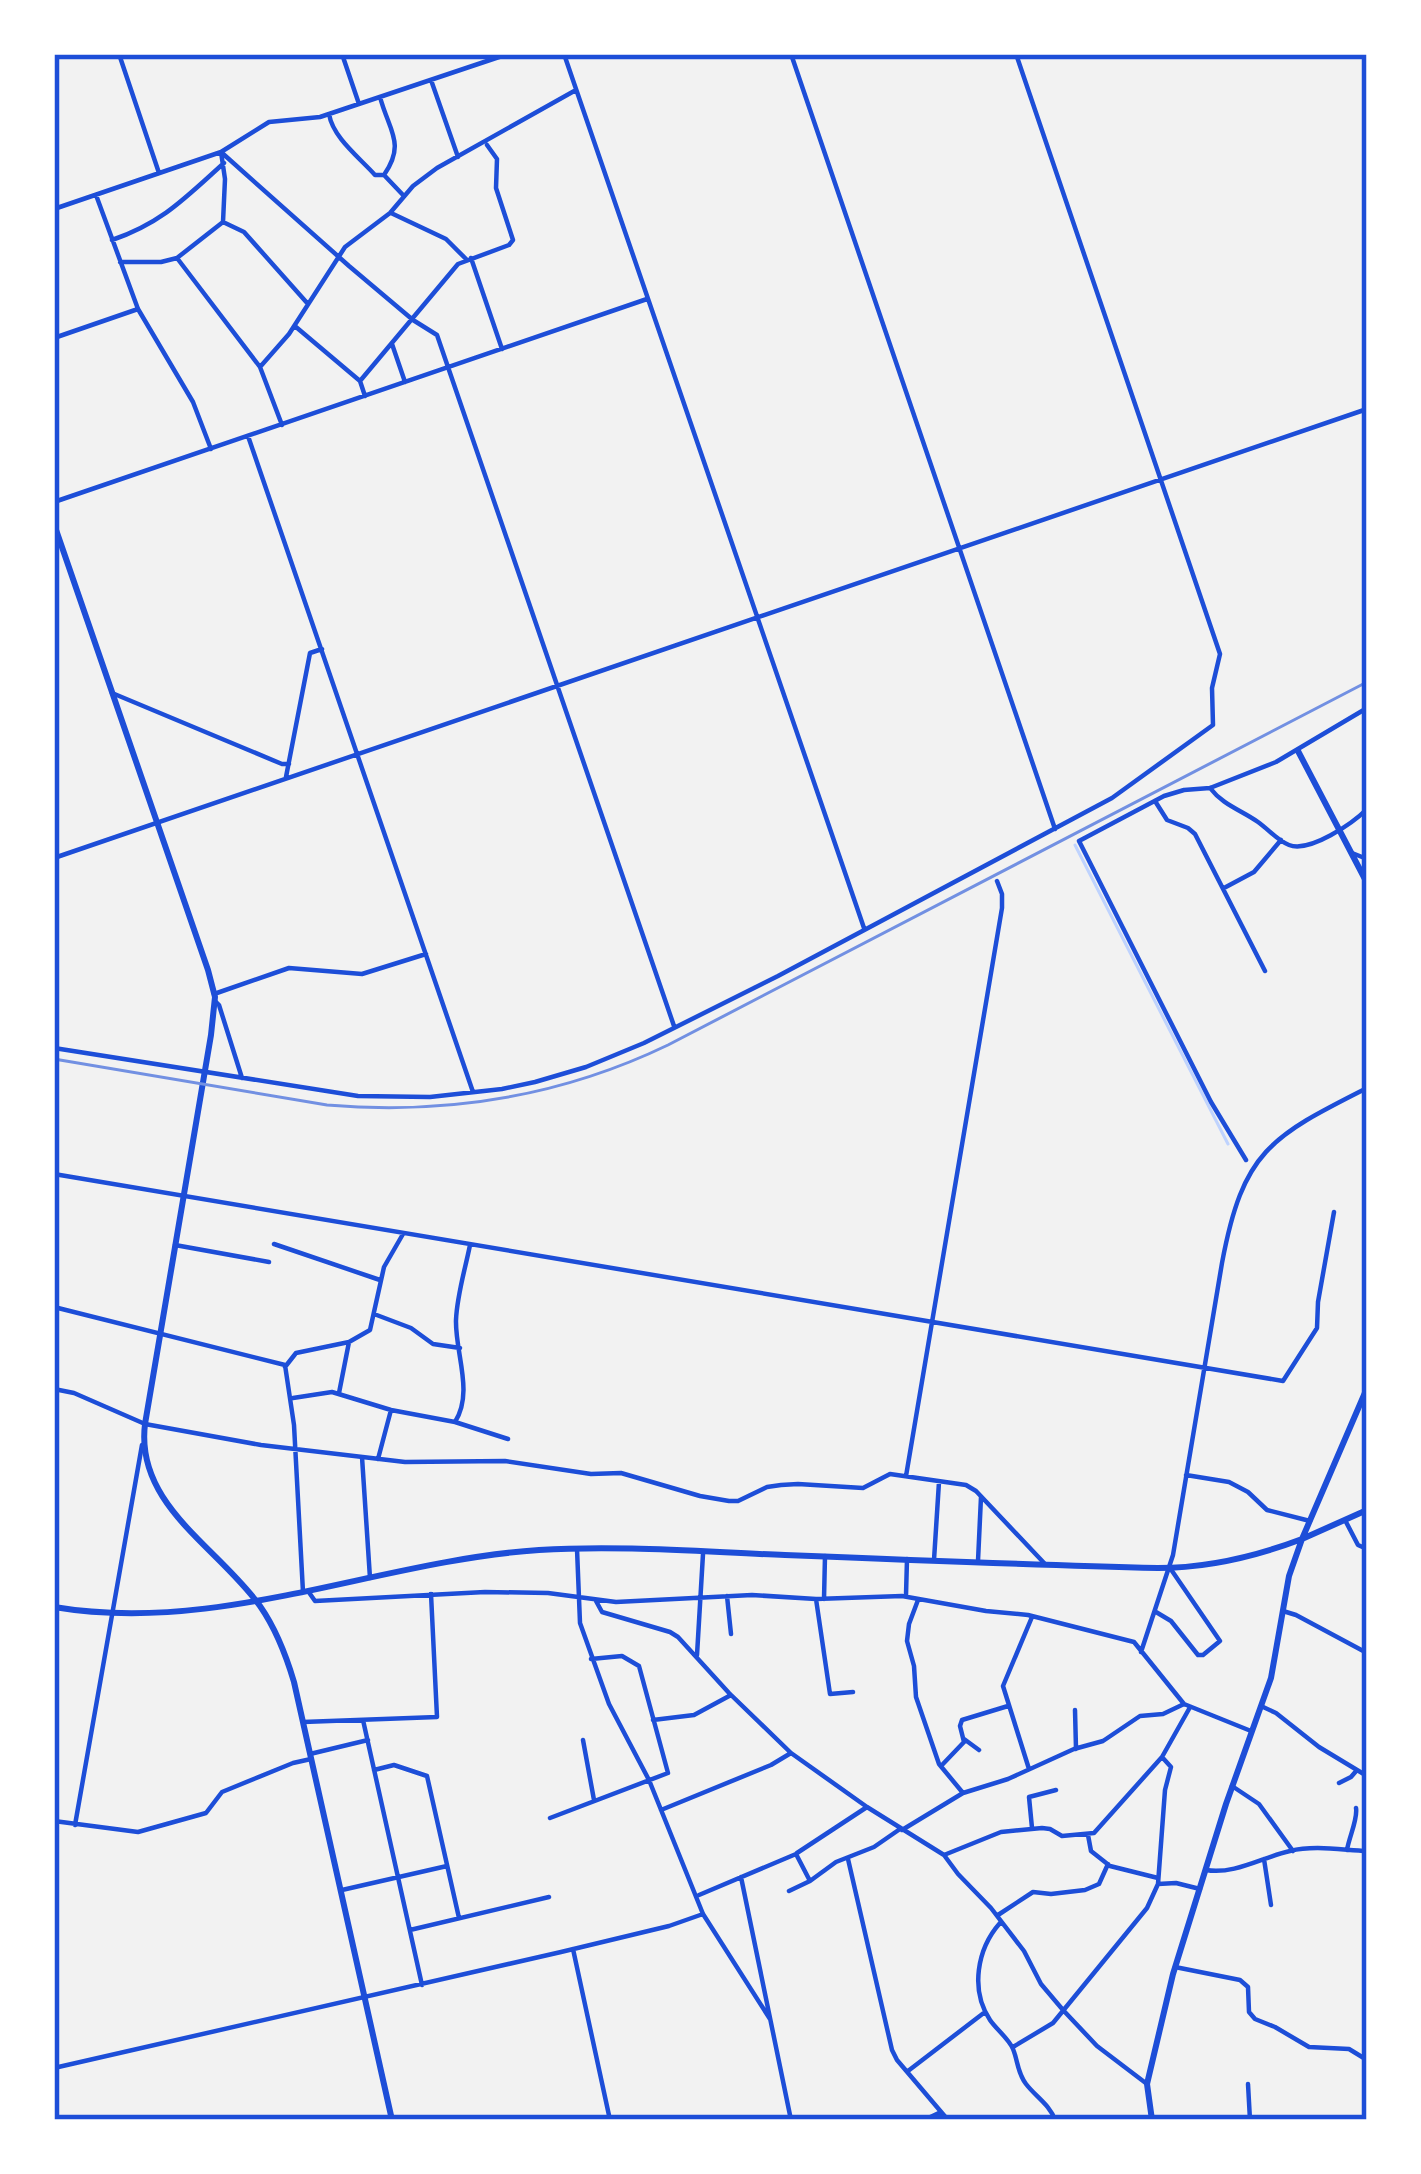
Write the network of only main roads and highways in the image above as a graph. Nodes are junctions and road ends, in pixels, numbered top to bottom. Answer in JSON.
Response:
{"nodes":[{"id":1,"x":54,"y":524,"type":"edge"},
{"id":2,"x":1298,"y":751,"type":"road end"},
{"id":3,"x":1367,"y":883,"type":"edge"},
{"id":4,"x":1367,"y":1388,"type":"edge"},
{"id":5,"x":1367,"y":1510,"type":"edge"},
{"id":6,"x":1302,"y":1539,"type":"junction"},
{"id":7,"x":258,"y":1603,"type":"junction"},
{"id":8,"x":54,"y":1607,"type":"edge"},
{"id":9,"x":392,"y":2120,"type":"edge"},
{"id":10,"x":1152,"y":2120,"type":"edge"}],
"edges":[{"from":1,"to":7,"type":"main road"},
{"from":2,"to":3,"type":"main road"},
{"from":4,"to":6,"type":"main road"},
{"from":5,"to":6,"type":"main road"},
{"from":6,"to":7,"type":"main road"},
{"from":6,"to":10,"type":"main road"},
{"from":7,"to":8,"type":"main road"},
{"from":7,"to":9,"type":"main road"}]}
